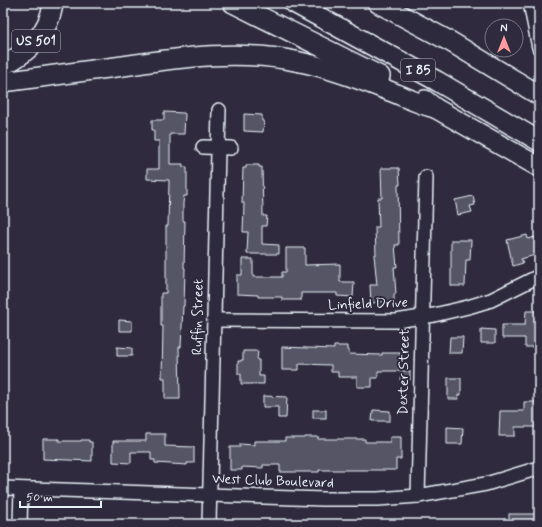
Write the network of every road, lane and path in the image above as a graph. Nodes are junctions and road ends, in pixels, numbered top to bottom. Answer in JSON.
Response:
{"nodes":[{"id":1,"x":53,"y":3,"type":"edge"},
{"id":2,"x":233,"y":3,"type":"edge"},
{"id":3,"x":294,"y":3,"type":"edge"},
{"id":4,"x":378,"y":3,"type":"edge"},
{"id":5,"x":407,"y":3,"type":"edge"},
{"id":6,"x":530,"y":3,"type":"edge"},
{"id":7,"x":452,"y":42,"type":"junction"},
{"id":8,"x":539,"y":48,"type":"edge"},
{"id":9,"x":3,"y":65,"type":"edge"},
{"id":10,"x":3,"y":82,"type":"edge"},
{"id":11,"x":539,"y":95,"type":"edge"},
{"id":12,"x":435,"y":108,"type":"junction"},
{"id":13,"x":219,"y":110,"type":"dead end"},
{"id":14,"x":539,"y":141,"type":"edge"},
{"id":15,"x":203,"y":147,"type":"dead end"},
{"id":16,"x":224,"y":148,"type":"junction"},
{"id":17,"x":539,"y":167,"type":"edge"},
{"id":18,"x":426,"y":177,"type":"dead end"},
{"id":19,"x":539,"y":276,"type":"edge"},
{"id":20,"x":422,"y":317,"type":"junction"},
{"id":21,"x":214,"y":320,"type":"junction"},
{"id":22,"x":539,"y":468,"type":"edge"},
{"id":23,"x":3,"y":488,"type":"edge"},
{"id":24,"x":21,"y":489,"type":"junction"},
{"id":25,"x":210,"y":495,"type":"junction"},
{"id":26,"x":418,"y":496,"type":"junction"},
{"id":27,"x":20,"y":524,"type":"edge"},
{"id":28,"x":209,"y":524,"type":"edge"}],
"edges":[{"from":1,"to":9,"type":"highway","number":"US 501"},
{"from":2,"to":12,"type":"highway"},
{"from":3,"to":14,"type":"highway","number":"I 85"},
{"from":4,"to":7,"type":"highway"},
{"from":5,"to":7,"type":"highway"},
{"from":6,"to":8,"type":"street"},
{"from":7,"to":11,"type":"highway"},
{"from":10,"to":12,"type":"highway"},
{"from":12,"to":17,"type":"highway"},
{"from":13,"to":16,"type":"street","name":"Ruffin Street"},
{"from":15,"to":16,"type":"street"},
{"from":16,"to":21,"type":"street","name":"Ruffin Street"},
{"from":18,"to":20,"type":"street","name":"Dexter Street"},
{"from":19,"to":20,"type":"street","name":"Linfield Drive"},
{"from":20,"to":21,"type":"street","name":"Linfield Drive"},
{"from":20,"to":26,"type":"street","name":"Dexter Street"},
{"from":21,"to":25,"type":"street","name":"Ruffin Street"},
{"from":22,"to":26,"type":"street","name":"West Club Boulevard"},
{"from":23,"to":24,"type":"street","name":"West Club Boulevard"},
{"from":24,"to":25,"type":"street","name":"West Club Boulevard"},
{"from":24,"to":27,"type":"street"},
{"from":25,"to":26,"type":"street","name":"West Club Boulevard"},
{"from":25,"to":28,"type":"street","name":"Ruffin Street"}]}
